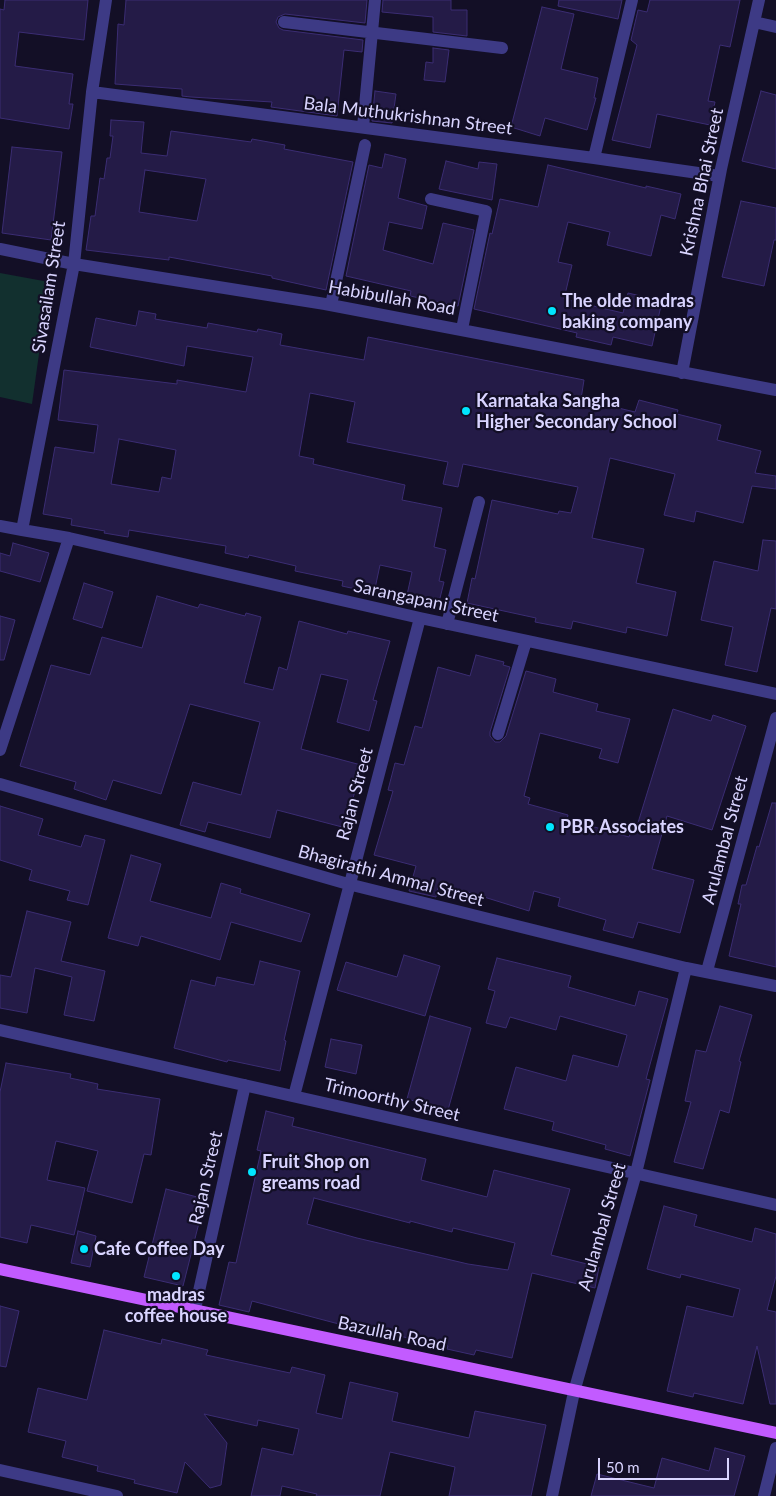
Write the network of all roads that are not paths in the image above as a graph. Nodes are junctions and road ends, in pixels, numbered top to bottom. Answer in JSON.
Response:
{"nodes":[{"id":1,"x":106,"y":0,"type":"edge"},
{"id":2,"x":375,"y":0,"type":"edge"},
{"id":3,"x":632,"y":0,"type":"edge"},
{"id":4,"x":759,"y":0,"type":"edge"},
{"id":5,"x":284,"y":22,"type":"dead end"},
{"id":6,"x":754,"y":22,"type":"junction"},
{"id":7,"x":776,"y":26,"type":"edge"},
{"id":8,"x":372,"y":33,"type":"junction"},
{"id":9,"x":502,"y":48,"type":"dead end"},
{"id":10,"x":92,"y":92,"type":"junction"},
{"id":11,"x":363,"y":127,"type":"junction"},
{"id":12,"x":365,"y":145,"type":"dead end"},
{"id":13,"x":594,"y":158,"type":"junction"},
{"id":14,"x":719,"y":176,"type":"junction"},
{"id":15,"x":431,"y":199,"type":"dead end"},
{"id":16,"x":0,"y":249,"type":"edge"},
{"id":17,"x":74,"y":264,"type":"junction"},
{"id":18,"x":331,"y":305,"type":"junction"},
{"id":19,"x":462,"y":329,"type":"junction"},
{"id":20,"x":682,"y":373,"type":"junction"},
{"id":21,"x":776,"y":390,"type":"edge"},
{"id":22,"x":479,"y":502,"type":"dead end"},
{"id":23,"x":0,"y":526,"type":"edge"},
{"id":24,"x":22,"y":530,"type":"junction"},
{"id":25,"x":69,"y":538,"type":"junction"},
{"id":26,"x":420,"y":618,"type":"junction"},
{"id":27,"x":447,"y":624,"type":"junction"},
{"id":28,"x":526,"y":641,"type":"junction"},
{"id":29,"x":776,"y":694,"type":"edge"},
{"id":30,"x":776,"y":718,"type":"edge"},
{"id":31,"x":498,"y":734,"type":"dead end"},
{"id":32,"x":0,"y":750,"type":"edge"},
{"id":33,"x":0,"y":784,"type":"edge"},
{"id":34,"x":348,"y":884,"type":"junction"},
{"id":35,"x":686,"y":968,"type":"junction"},
{"id":36,"x":707,"y":971,"type":"junction"},
{"id":37,"x":776,"y":986,"type":"edge"},
{"id":38,"x":0,"y":1030,"type":"edge"},
{"id":39,"x":245,"y":1085,"type":"junction"},
{"id":40,"x":294,"y":1096,"type":"junction"},
{"id":41,"x":636,"y":1173,"type":"junction"},
{"id":42,"x":776,"y":1205,"type":"edge"},
{"id":43,"x":0,"y":1269,"type":"edge"},
{"id":44,"x":194,"y":1309,"type":"junction"},
{"id":45,"x":574,"y":1392,"type":"junction"},
{"id":46,"x":776,"y":1433,"type":"edge"},
{"id":47,"x":776,"y":1448,"type":"edge"},
{"id":48,"x":0,"y":1470,"type":"edge"},
{"id":49,"x":117,"y":1496,"type":"edge"},
{"id":50,"x":552,"y":1496,"type":"edge"},
{"id":51,"x":764,"y":1496,"type":"edge"}],
"edges":[{"from":1,"to":10,"type":"street","name":"Sivasailam Street"},
{"from":2,"to":8,"type":"street"},
{"from":3,"to":13,"type":"street"},
{"from":4,"to":6,"type":"street","name":"Krishna Bhai Street"},
{"from":5,"to":8,"type":"street"},
{"from":6,"to":7,"type":"street"},
{"from":6,"to":14,"type":"street","name":"Krishna Bhai Street"},
{"from":8,"to":9,"type":"street"},
{"from":8,"to":11,"type":"street"},
{"from":10,"to":11,"type":"street","name":"Bala Muthukrishnan Street"},
{"from":10,"to":17,"type":"street","name":"Sivasailam Street"},
{"from":11,"to":13,"type":"street","name":"Bala Muthukrishnan Street"},
{"from":12,"to":18,"type":"street"},
{"from":13,"to":14,"type":"street","name":"Bala Muthukrishnan Street"},
{"from":14,"to":20,"type":"street","name":"Krishna Bhai Street"},
{"from":15,"to":19,"type":"street"},
{"from":16,"to":17,"type":"street","name":"Habibullah Road"},
{"from":17,"to":18,"type":"street","name":"Habibullah Road"},
{"from":17,"to":24,"type":"street","name":"Sivasailam Street"},
{"from":18,"to":19,"type":"street","name":"Habibullah Road"},
{"from":19,"to":20,"type":"street","name":"Habibullah Road"},
{"from":20,"to":21,"type":"street","name":"Habibullah Road"},
{"from":22,"to":27,"type":"street"},
{"from":23,"to":24,"type":"street"},
{"from":24,"to":25,"type":"street"},
{"from":25,"to":26,"type":"street","name":"Sarangapani Street"},
{"from":25,"to":32,"type":"street"},
{"from":26,"to":27,"type":"street","name":"Sarangapani Street"},
{"from":26,"to":34,"type":"street","name":"Rajan Street"},
{"from":27,"to":28,"type":"street","name":"Sarangapani Street"},
{"from":28,"to":29,"type":"street","name":"Sarangapani Street"},
{"from":28,"to":31,"type":"street"},
{"from":30,"to":36,"type":"street","name":"Arulambal Street"},
{"from":33,"to":34,"type":"street","name":"Bhagirathi Ammal Street"},
{"from":34,"to":35,"type":"street","name":"Bhagirathi Ammal Street"},
{"from":34,"to":40,"type":"street","name":"Rajan Street"},
{"from":35,"to":36,"type":"street","name":"Bhagirathi Ammal Street"},
{"from":35,"to":41,"type":"street","name":"Arulambal Street"},
{"from":36,"to":37,"type":"street","name":"Bhagirathi Ammal Street"},
{"from":38,"to":39,"type":"street","name":"Trimoorthy Street"},
{"from":39,"to":40,"type":"street","name":"Trimoorthy Street"},
{"from":39,"to":44,"type":"street","name":"Rajan Street"},
{"from":40,"to":41,"type":"street","name":"Trimoorthy Street"},
{"from":41,"to":42,"type":"street","name":"Trimoorthy Street"},
{"from":41,"to":45,"type":"street","name":"Arulambal Street"},
{"from":43,"to":44,"type":"main road","name":"Bazullah Road"},
{"from":44,"to":45,"type":"main road","name":"Bazullah Road"},
{"from":45,"to":46,"type":"main road","name":"Bazullah Road"},
{"from":45,"to":50,"type":"street","name":"Arulambal Street"},
{"from":47,"to":51,"type":"street"},
{"from":48,"to":49,"type":"street"}]}
